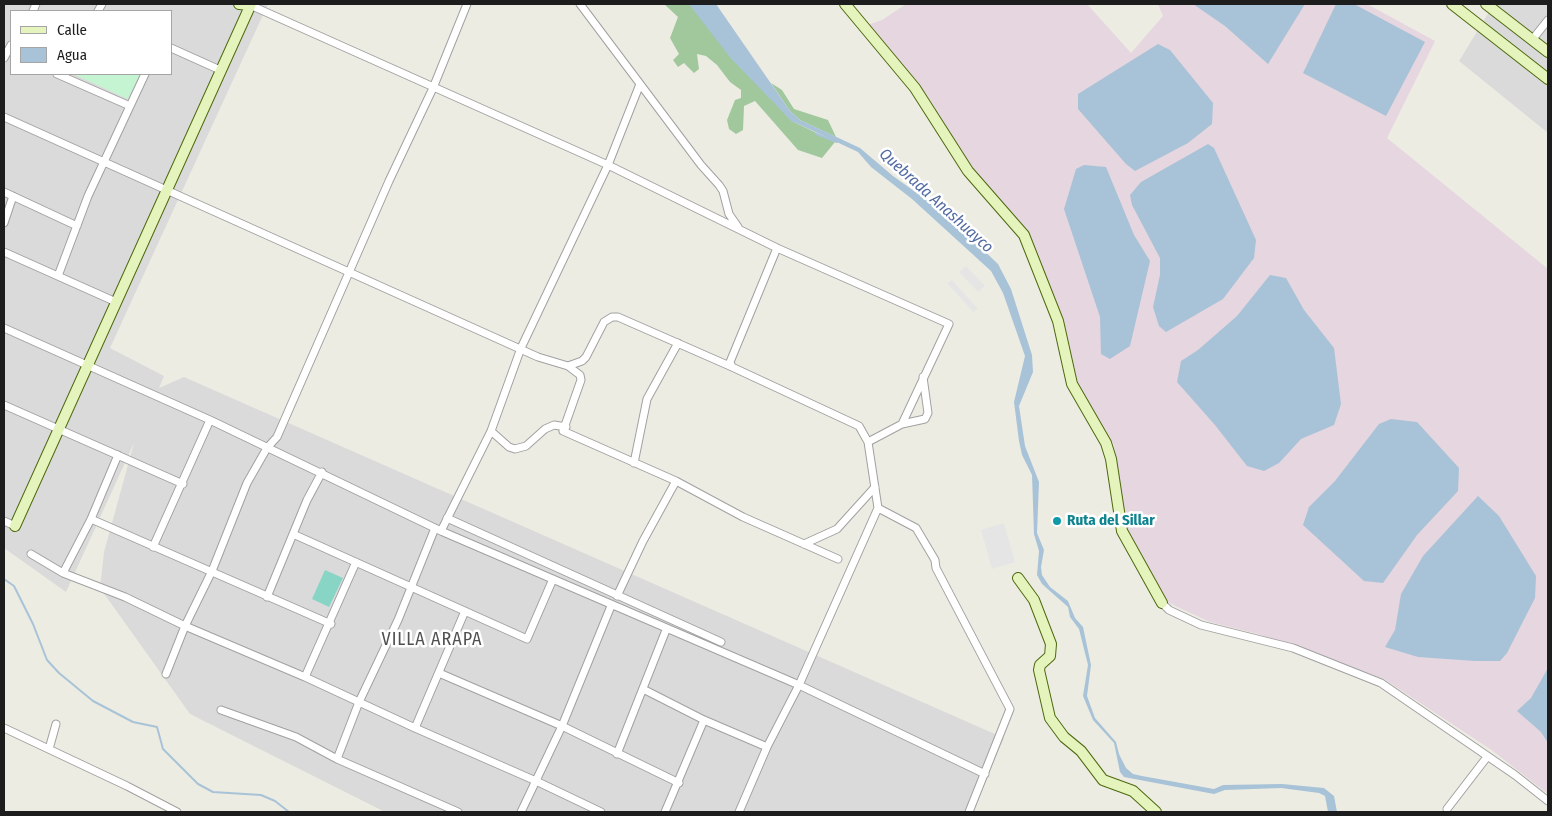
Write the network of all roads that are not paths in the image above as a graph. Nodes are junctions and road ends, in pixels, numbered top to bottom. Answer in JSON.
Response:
{"nodes":[{"id":1,"x":239,"y":4,"type":"edge"},
{"id":2,"x":250,"y":4,"type":"edge"},
{"id":3,"x":468,"y":4,"type":"edge"},
{"id":4,"x":580,"y":4,"type":"edge"},
{"id":5,"x":845,"y":4,"type":"edge"},
{"id":6,"x":1452,"y":4,"type":"edge"},
{"id":7,"x":1486,"y":4,"type":"edge"},
{"id":8,"x":1548,"y":20,"type":"edge"},
{"id":9,"x":1532,"y":40,"type":"junction"},
{"id":10,"x":172,"y":48,"type":"edge"},
{"id":11,"x":1548,"y":52,"type":"edge"},
{"id":12,"x":220,"y":70,"type":"junction"},
{"id":13,"x":145,"y":75,"type":"edge"},
{"id":14,"x":66,"y":76,"type":"edge"},
{"id":15,"x":1548,"y":79,"type":"edge"},
{"id":16,"x":640,"y":84,"type":"junction"},
{"id":17,"x":433,"y":88,"type":"junction"},
{"id":18,"x":130,"y":106,"type":"junction"},
{"id":19,"x":4,"y":117,"type":"edge"},
{"id":20,"x":104,"y":161,"type":"junction"},
{"id":21,"x":608,"y":165,"type":"junction"},
{"id":22,"x":167,"y":190,"type":"junction"},
{"id":23,"x":4,"y":192,"type":"edge"},
{"id":24,"x":13,"y":196,"type":"junction"},
{"id":25,"x":4,"y":223,"type":"edge"},
{"id":26,"x":77,"y":226,"type":"junction"},
{"id":27,"x":740,"y":229,"type":"junction"},
{"id":28,"x":777,"y":248,"type":"junction"},
{"id":29,"x":4,"y":252,"type":"edge"},
{"id":30,"x":349,"y":272,"type":"junction"},
{"id":31,"x":58,"y":276,"type":"junction"},
{"id":32,"x":116,"y":302,"type":"junction"},
{"id":33,"x":4,"y":328,"type":"edge"},
{"id":34,"x":678,"y":343,"type":"junction"},
{"id":35,"x":521,"y":348,"type":"junction"},
{"id":36,"x":87,"y":366,"type":"junction"},
{"id":37,"x":568,"y":366,"type":"junction"},
{"id":38,"x":732,"y":367,"type":"junction"},
{"id":39,"x":923,"y":376,"type":"junction"},
{"id":40,"x":4,"y":406,"type":"edge"},
{"id":41,"x":210,"y":420,"type":"junction"},
{"id":42,"x":902,"y":424,"type":"junction"},
{"id":43,"x":566,"y":427,"type":"junction"},
{"id":44,"x":59,"y":429,"type":"junction"},
{"id":45,"x":491,"y":431,"type":"junction"},
{"id":46,"x":868,"y":442,"type":"junction"},
{"id":47,"x":267,"y":448,"type":"junction"},
{"id":48,"x":118,"y":455,"type":"junction"},
{"id":49,"x":634,"y":463,"type":"junction"},
{"id":50,"x":322,"y":472,"type":"junction"},
{"id":51,"x":676,"y":481,"type":"junction"},
{"id":52,"x":183,"y":484,"type":"junction"},
{"id":53,"x":875,"y":487,"type":"junction"},
{"id":54,"x":878,"y":508,"type":"junction"},
{"id":55,"x":447,"y":518,"type":"junction"},
{"id":56,"x":91,"y":519,"type":"junction"},
{"id":57,"x":4,"y":521,"type":"edge"},
{"id":58,"x":15,"y":526,"type":"joint"},
{"id":59,"x":438,"y":530,"type":"junction"},
{"id":60,"x":293,"y":534,"type":"junction"},
{"id":61,"x":804,"y":544,"type":"junction"},
{"id":62,"x":154,"y":547,"type":"junction"},
{"id":63,"x":31,"y":554,"type":"dead end"},
{"id":64,"x":838,"y":560,"type":"dead end"},
{"id":65,"x":356,"y":562,"type":"junction"},
{"id":66,"x":212,"y":571,"type":"junction"},
{"id":67,"x":63,"y":573,"type":"junction"},
{"id":68,"x":1018,"y":578,"type":"dead end"},
{"id":69,"x":553,"y":580,"type":"junction"},
{"id":70,"x":410,"y":587,"type":"junction"},
{"id":71,"x":618,"y":596,"type":"junction"},
{"id":72,"x":267,"y":597,"type":"junction"},
{"id":73,"x":1162,"y":603,"type":"joint"},
{"id":74,"x":611,"y":606,"type":"junction"},
{"id":75,"x":465,"y":611,"type":"junction"},
{"id":76,"x":331,"y":624,"type":"junction"},
{"id":77,"x":184,"y":626,"type":"junction"},
{"id":78,"x":666,"y":630,"type":"junction"},
{"id":79,"x":721,"y":642,"type":"dead end"},
{"id":80,"x":439,"y":673,"type":"junction"},
{"id":81,"x":166,"y":674,"type":"dead end"},
{"id":82,"x":306,"y":677,"type":"junction"},
{"id":83,"x":799,"y":685,"type":"junction"},
{"id":84,"x":643,"y":689,"type":"junction"},
{"id":85,"x":359,"y":702,"type":"junction"},
{"id":86,"x":221,"y":710,"type":"dead end"},
{"id":87,"x":704,"y":720,"type":"junction"},
{"id":88,"x":56,"y":724,"type":"dead end"},
{"id":89,"x":562,"y":726,"type":"junction"},
{"id":90,"x":4,"y":728,"type":"edge"},
{"id":91,"x":415,"y":728,"type":"junction"},
{"id":92,"x":767,"y":747,"type":"junction"},
{"id":93,"x":49,"y":749,"type":"junction"},
{"id":94,"x":617,"y":754,"type":"junction"},
{"id":95,"x":1487,"y":757,"type":"junction"},
{"id":96,"x":337,"y":759,"type":"junction"},
{"id":97,"x":985,"y":774,"type":"junction"},
{"id":98,"x":536,"y":780,"type":"junction"},
{"id":99,"x":679,"y":783,"type":"junction"},
{"id":100,"x":1548,"y":801,"type":"edge"},
{"id":101,"x":1447,"y":809,"type":"dead end"},
{"id":102,"x":177,"y":812,"type":"edge"},
{"id":103,"x":458,"y":812,"type":"edge"},
{"id":104,"x":521,"y":812,"type":"edge"},
{"id":105,"x":601,"y":812,"type":"edge"},
{"id":106,"x":665,"y":812,"type":"edge"},
{"id":107,"x":739,"y":812,"type":"edge"},
{"id":108,"x":969,"y":812,"type":"edge"},
{"id":109,"x":1156,"y":812,"type":"edge"}],
"edges":[{"from":1,"to":2,"type":"street"},
{"from":2,"to":12,"type":"street"},
{"from":2,"to":17,"type":"street"},
{"from":3,"to":17,"type":"street"},
{"from":4,"to":16,"type":"street"},
{"from":5,"to":73,"type":"street"},
{"from":6,"to":15,"type":"street"},
{"from":7,"to":9,"type":"street"},
{"from":8,"to":9,"type":"street"},
{"from":9,"to":11,"type":"street"},
{"from":10,"to":12,"type":"street"},
{"from":12,"to":22,"type":"street"},
{"from":13,"to":18,"type":"street"},
{"from":14,"to":18,"type":"street"},
{"from":16,"to":21,"type":"street"},
{"from":16,"to":27,"type":"street"},
{"from":17,"to":21,"type":"street"},
{"from":17,"to":30,"type":"street"},
{"from":18,"to":20,"type":"street"},
{"from":19,"to":20,"type":"street"},
{"from":20,"to":22,"type":"street"},
{"from":20,"to":26,"type":"street"},
{"from":21,"to":27,"type":"street"},
{"from":21,"to":35,"type":"street"},
{"from":22,"to":30,"type":"street"},
{"from":22,"to":32,"type":"street"},
{"from":23,"to":24,"type":"street"},
{"from":24,"to":25,"type":"street"},
{"from":24,"to":26,"type":"street"},
{"from":26,"to":31,"type":"street"},
{"from":27,"to":28,"type":"street"},
{"from":28,"to":38,"type":"street"},
{"from":28,"to":39,"type":"street"},
{"from":29,"to":31,"type":"street"},
{"from":30,"to":35,"type":"street"},
{"from":30,"to":47,"type":"street"},
{"from":31,"to":32,"type":"street"},
{"from":32,"to":36,"type":"street"},
{"from":33,"to":36,"type":"street"},
{"from":34,"to":37,"type":"street"},
{"from":34,"to":38,"type":"street"},
{"from":34,"to":49,"type":"street"},
{"from":35,"to":37,"type":"street"},
{"from":35,"to":45,"type":"street"},
{"from":36,"to":41,"type":"street"},
{"from":36,"to":44,"type":"street"},
{"from":37,"to":43,"type":"street"},
{"from":38,"to":46,"type":"street"},
{"from":39,"to":42,"type":"street"},
{"from":39,"to":42,"type":"street"},
{"from":40,"to":44,"type":"street"},
{"from":41,"to":47,"type":"street"},
{"from":41,"to":52,"type":"street"},
{"from":42,"to":46,"type":"street"},
{"from":43,"to":45,"type":"street"},
{"from":43,"to":49,"type":"street"},
{"from":44,"to":48,"type":"street"},
{"from":44,"to":58,"type":"street"},
{"from":45,"to":55,"type":"street"},
{"from":46,"to":53,"type":"street"},
{"from":47,"to":50,"type":"street"},
{"from":47,"to":66,"type":"street"},
{"from":48,"to":52,"type":"street"},
{"from":48,"to":56,"type":"street"},
{"from":49,"to":51,"type":"street"},
{"from":50,"to":59,"type":"street"},
{"from":50,"to":60,"type":"street"},
{"from":51,"to":61,"type":"street"},
{"from":51,"to":71,"type":"street"},
{"from":52,"to":62,"type":"street"},
{"from":53,"to":54,"type":"street"},
{"from":53,"to":61,"type":"street"},
{"from":54,"to":83,"type":"street"},
{"from":54,"to":97,"type":"street"},
{"from":55,"to":59,"type":"street"},
{"from":55,"to":71,"type":"street"},
{"from":56,"to":62,"type":"street"},
{"from":56,"to":67,"type":"street"},
{"from":57,"to":58,"type":"street"},
{"from":59,"to":69,"type":"street"},
{"from":59,"to":70,"type":"street"},
{"from":60,"to":65,"type":"street"},
{"from":60,"to":72,"type":"street"},
{"from":61,"to":64,"type":"street"},
{"from":62,"to":66,"type":"street"},
{"from":63,"to":67,"type":"street"},
{"from":65,"to":70,"type":"street"},
{"from":65,"to":76,"type":"street"},
{"from":66,"to":72,"type":"street"},
{"from":66,"to":77,"type":"street"},
{"from":67,"to":77,"type":"street"},
{"from":68,"to":109,"type":"street"},
{"from":69,"to":74,"type":"street"},
{"from":69,"to":75,"type":"street"},
{"from":70,"to":75,"type":"street"},
{"from":70,"to":85,"type":"street"},
{"from":71,"to":79,"type":"street"},
{"from":72,"to":76,"type":"street"},
{"from":73,"to":95,"type":"street"},
{"from":74,"to":78,"type":"street"},
{"from":74,"to":89,"type":"street"},
{"from":75,"to":80,"type":"street"},
{"from":76,"to":82,"type":"street"},
{"from":77,"to":81,"type":"street"},
{"from":77,"to":82,"type":"street"},
{"from":78,"to":83,"type":"street"},
{"from":78,"to":84,"type":"street"},
{"from":80,"to":89,"type":"street"},
{"from":80,"to":91,"type":"street"},
{"from":82,"to":85,"type":"street"},
{"from":83,"to":92,"type":"street"},
{"from":83,"to":97,"type":"street"},
{"from":84,"to":87,"type":"street"},
{"from":84,"to":94,"type":"street"},
{"from":85,"to":91,"type":"street"},
{"from":85,"to":96,"type":"street"},
{"from":86,"to":96,"type":"street"},
{"from":87,"to":92,"type":"street"},
{"from":87,"to":99,"type":"street"},
{"from":88,"to":93,"type":"street"},
{"from":89,"to":94,"type":"street"},
{"from":89,"to":98,"type":"street"},
{"from":90,"to":93,"type":"street"},
{"from":91,"to":98,"type":"street"},
{"from":92,"to":107,"type":"street"},
{"from":93,"to":102,"type":"street"},
{"from":94,"to":99,"type":"street"},
{"from":95,"to":100,"type":"street"},
{"from":95,"to":101,"type":"street"},
{"from":96,"to":103,"type":"street"},
{"from":97,"to":108,"type":"street"},
{"from":98,"to":104,"type":"street"},
{"from":98,"to":105,"type":"street"},
{"from":99,"to":106,"type":"street"}]}
